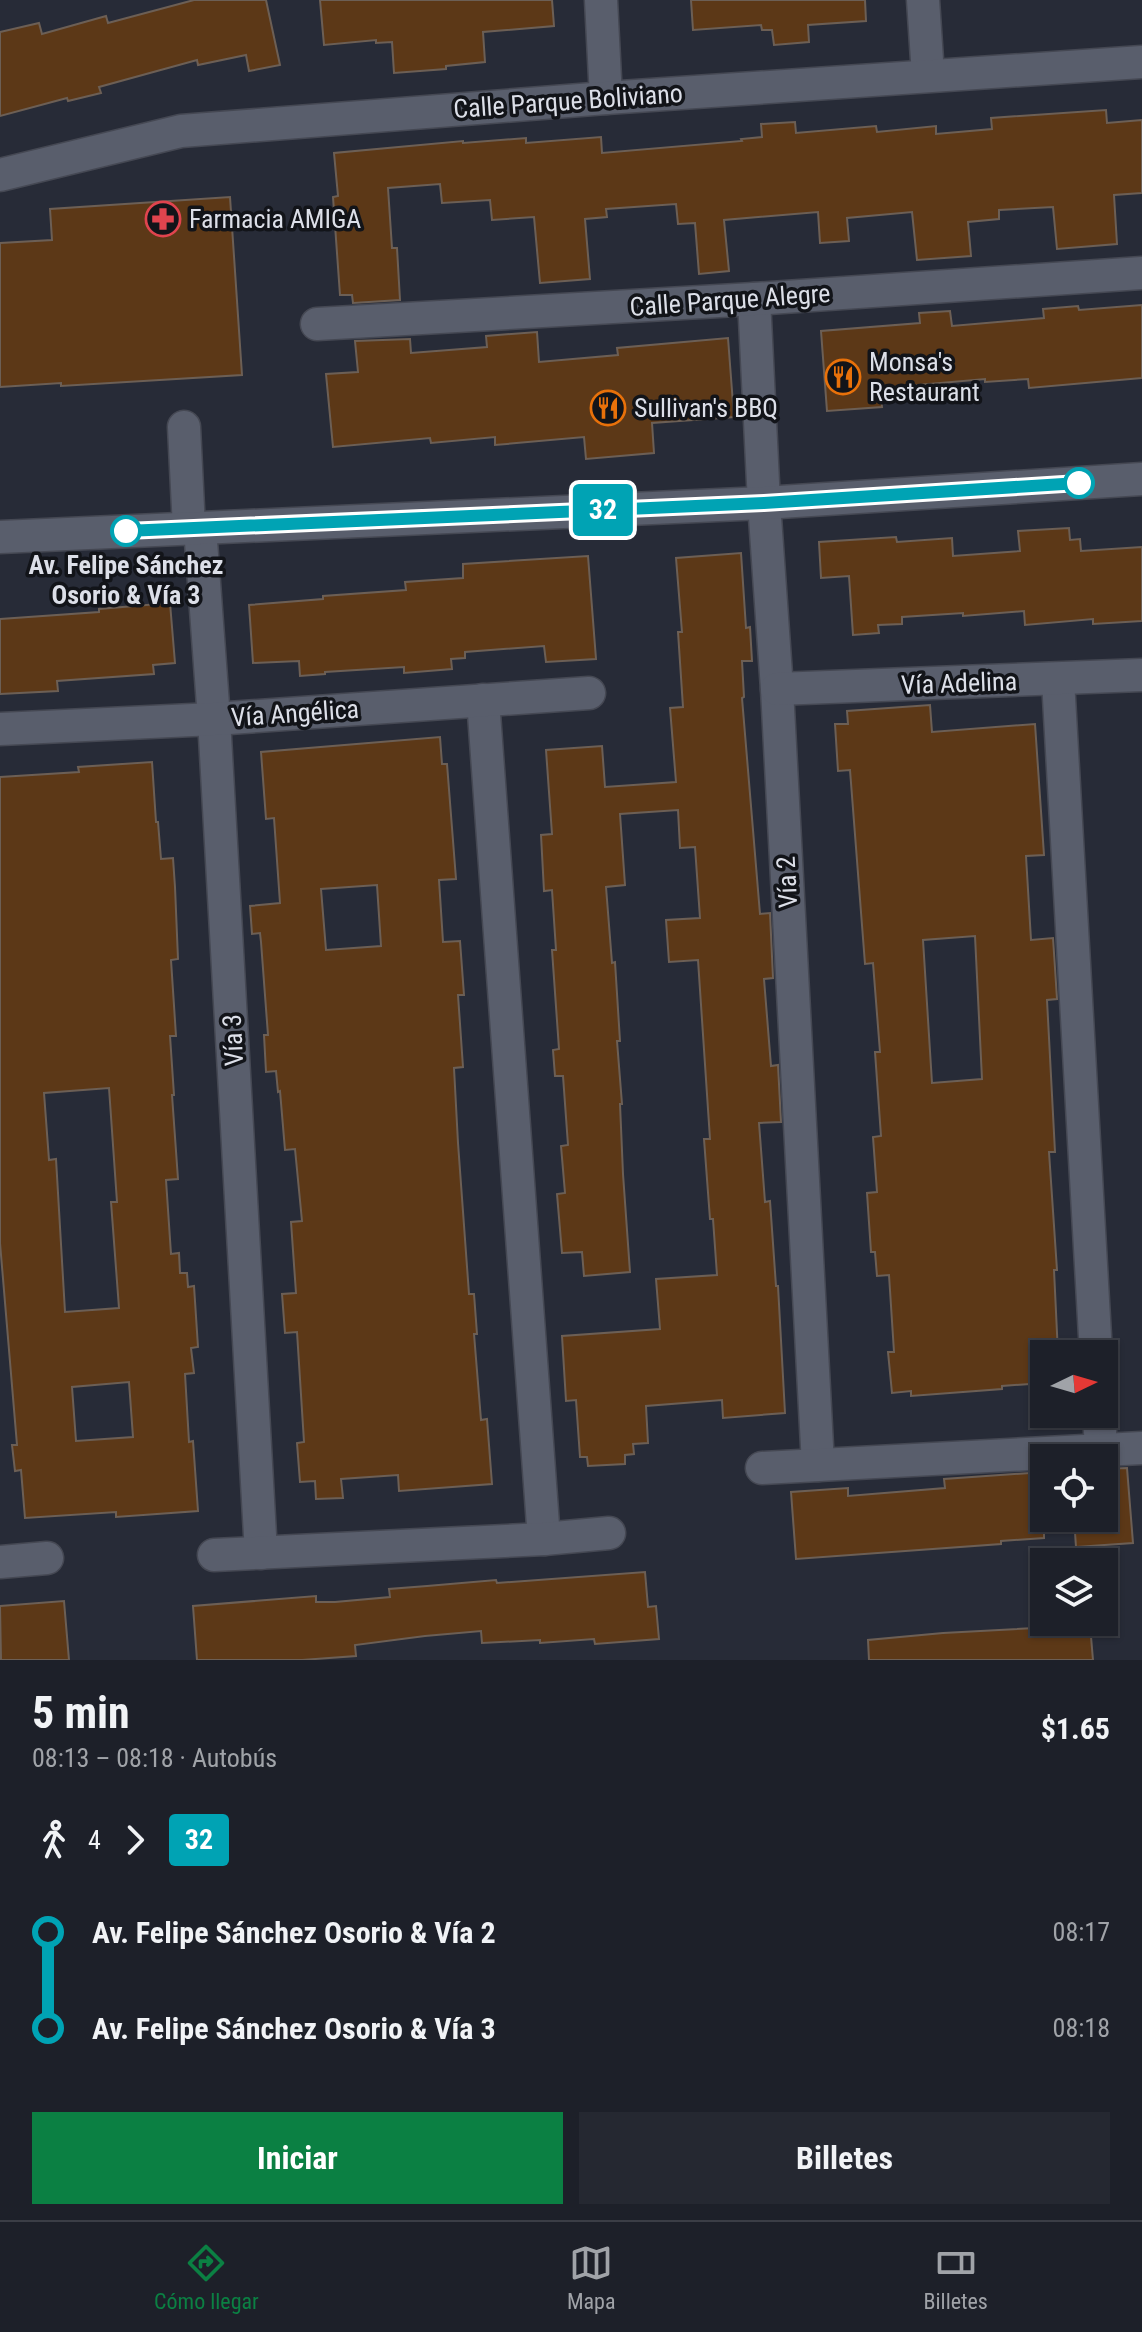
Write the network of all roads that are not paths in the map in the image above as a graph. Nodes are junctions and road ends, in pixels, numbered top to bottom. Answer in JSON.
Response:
{"nodes":[{"id":1,"x":601,"y":0,"type":"edge"},
{"id":2,"x":923,"y":0,"type":"edge"},
{"id":3,"x":1142,"y":62,"type":"edge"},
{"id":4,"x":928,"y":75,"type":"junction"},
{"id":5,"x":606,"y":98,"type":"junction"},
{"id":6,"x":0,"y":175,"type":"edge"},
{"id":7,"x":1142,"y":273,"type":"edge"},
{"id":8,"x":754,"y":299,"type":"junction"},
{"id":9,"x":317,"y":324,"type":"dead end"},
{"id":10,"x":184,"y":427,"type":"dead end"},
{"id":11,"x":1142,"y":479,"type":"edge"},
{"id":12,"x":764,"y":503,"type":"junction"},
{"id":13,"x":194,"y":528,"type":"junction"},
{"id":14,"x":0,"y":537,"type":"edge"},
{"id":15,"x":1142,"y":675,"type":"edge"},
{"id":16,"x":1058,"y":680,"type":"junction"},
{"id":17,"x":777,"y":689,"type":"junction"},
{"id":18,"x":589,"y":693,"type":"dead end"},
{"id":19,"x":483,"y":700,"type":"junction"},
{"id":20,"x":214,"y":719,"type":"junction"},
{"id":21,"x":0,"y":729,"type":"edge"},
{"id":22,"x":1095,"y":1340,"type":"edge"},
{"id":23,"x":1142,"y":1448,"type":"edge"},
{"id":24,"x":1118,"y":1449,"type":"edge"},
{"id":25,"x":1030,"y":1453,"type":"edge"},
{"id":26,"x":818,"y":1465,"type":"junction"},
{"id":27,"x":762,"y":1468,"type":"dead end"},
{"id":28,"x":609,"y":1533,"type":"dead end"},
{"id":29,"x":544,"y":1539,"type":"junction"},
{"id":30,"x":261,"y":1553,"type":"junction"},
{"id":31,"x":214,"y":1555,"type":"dead end"},
{"id":32,"x":47,"y":1558,"type":"dead end"},
{"id":33,"x":0,"y":1562,"type":"edge"}],
"edges":[{"from":1,"to":5,"type":"street"},
{"from":2,"to":4,"type":"street"},
{"from":3,"to":4,"type":"street","name":"Calle Parque Boliviano"},
{"from":4,"to":5,"type":"street","name":"Calle Parque Boliviano"},
{"from":5,"to":6,"type":"street","name":"Calle Parque Boliviano"},
{"from":7,"to":8,"type":"street","name":"Calle Parque Alegre"},
{"from":8,"to":9,"type":"street","name":"Calle Parque Alegre"},
{"from":8,"to":12,"type":"street","name":"Vía 2"},
{"from":10,"to":13,"type":"street","name":"Vía 3"},
{"from":11,"to":12,"type":"street"},
{"from":12,"to":13,"type":"street"},
{"from":12,"to":17,"type":"street","name":"Vía 2"},
{"from":13,"to":14,"type":"street"},
{"from":13,"to":20,"type":"street","name":"Vía 3"},
{"from":15,"to":16,"type":"street","name":"Vía Adelina"},
{"from":16,"to":17,"type":"street","name":"Vía Adelina"},
{"from":16,"to":22,"type":"street"},
{"from":17,"to":26,"type":"street","name":"Vía 2"},
{"from":18,"to":19,"type":"street","name":"Vía Angélica"},
{"from":19,"to":20,"type":"street","name":"Vía Angélica"},
{"from":19,"to":29,"type":"street"},
{"from":20,"to":21,"type":"street","name":"Vía Angélica"},
{"from":20,"to":30,"type":"street","name":"Vía 3"},
{"from":23,"to":24,"type":"street"},
{"from":25,"to":26,"type":"street"},
{"from":26,"to":27,"type":"street"},
{"from":28,"to":29,"type":"street"},
{"from":29,"to":30,"type":"street"},
{"from":30,"to":31,"type":"street"},
{"from":32,"to":33,"type":"street"}]}
